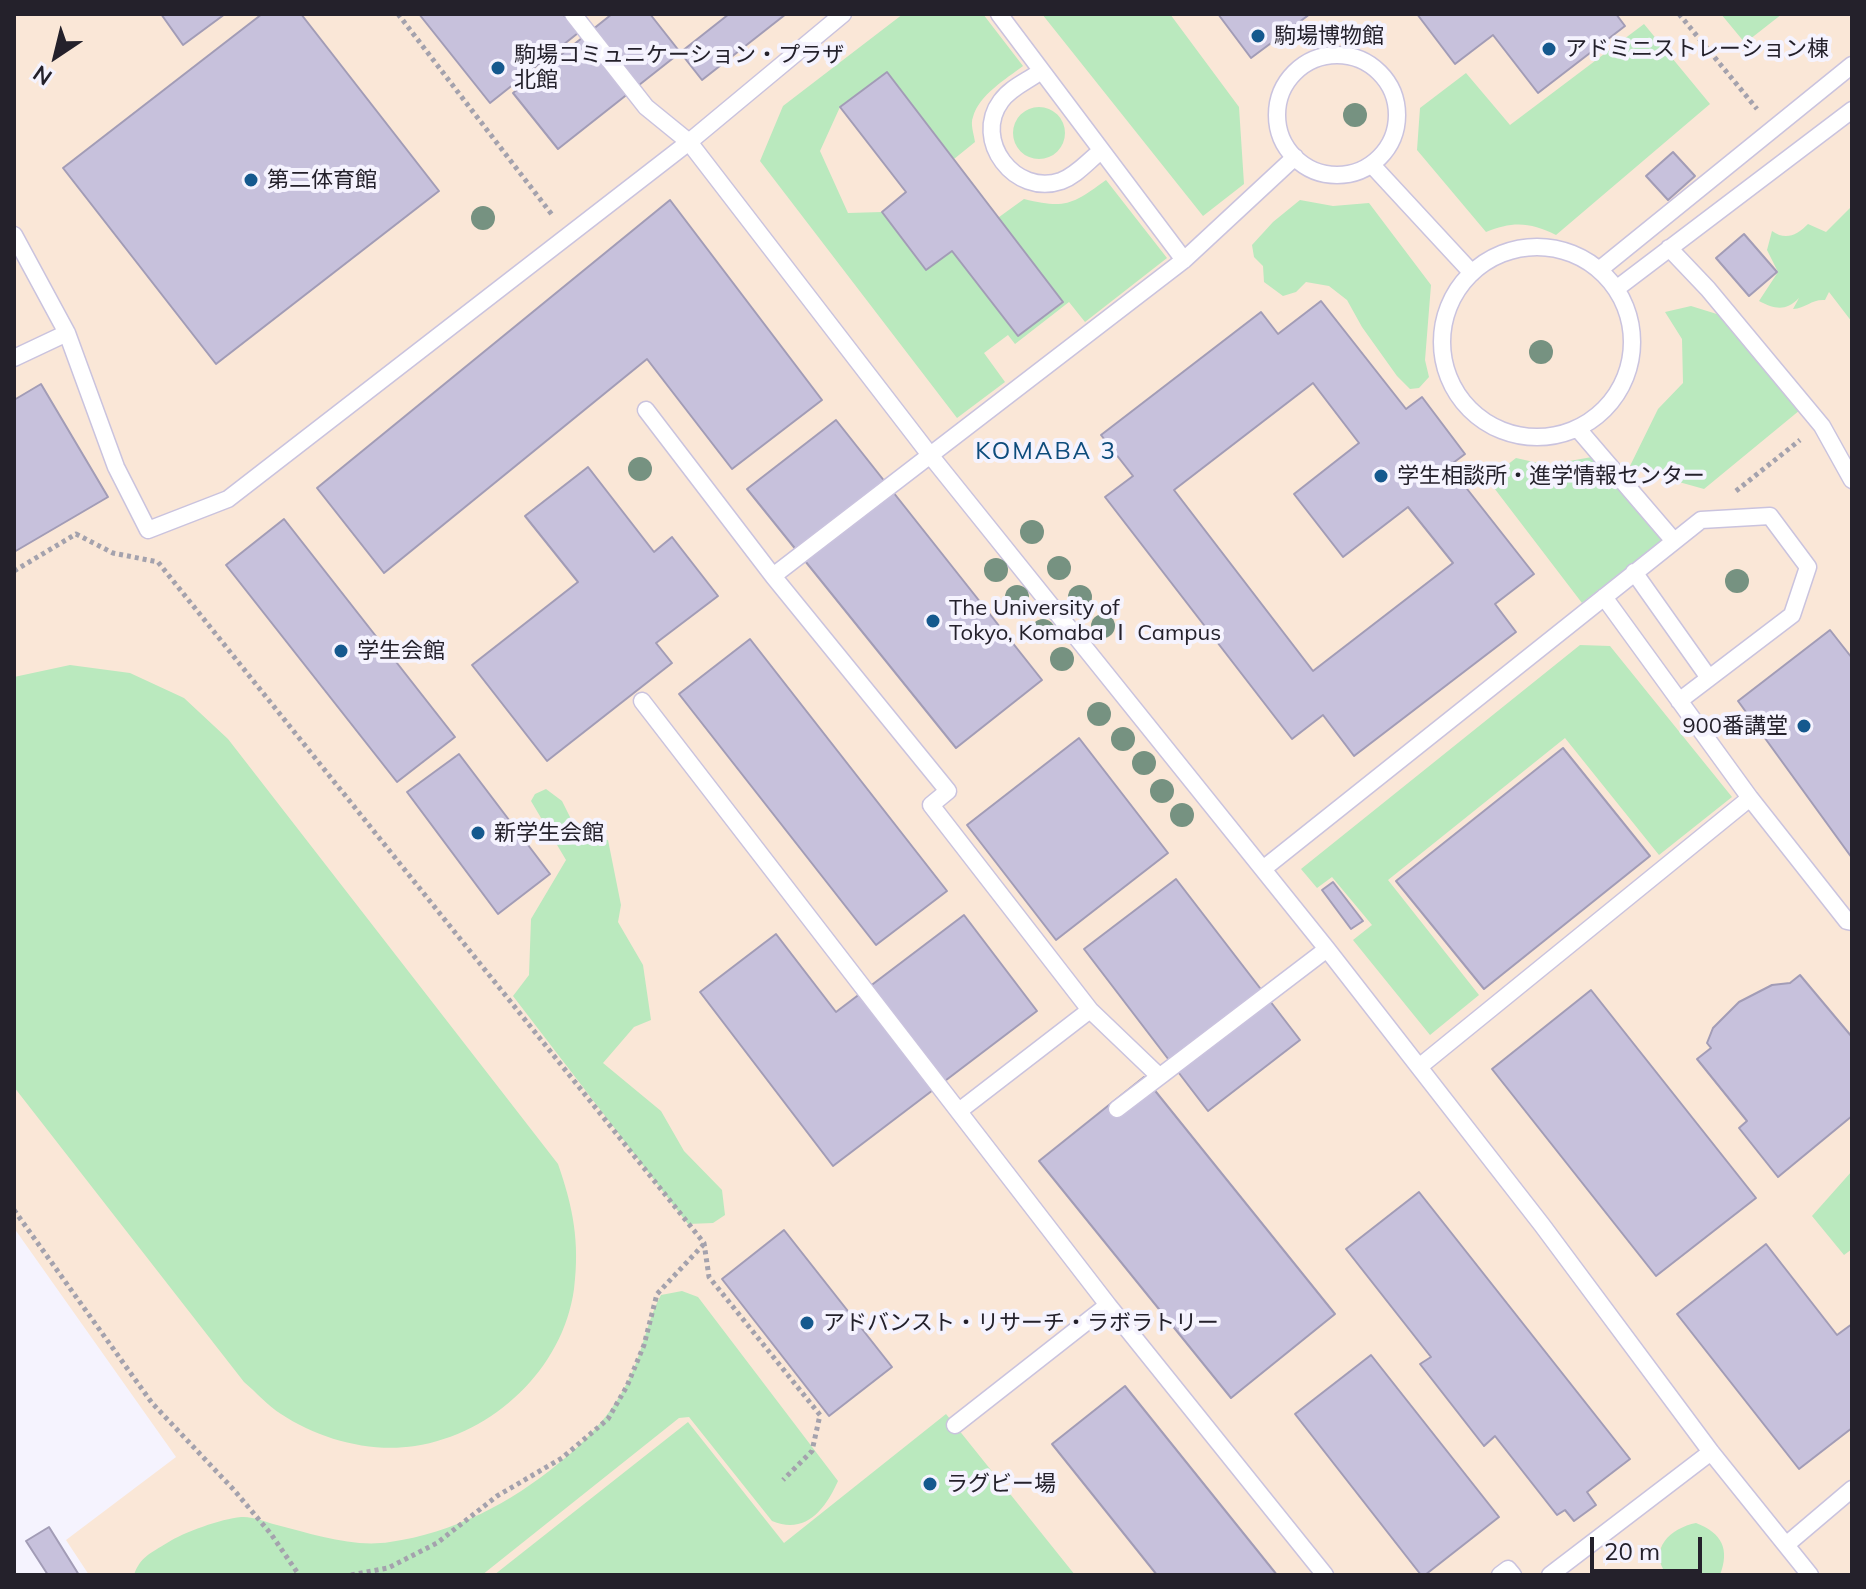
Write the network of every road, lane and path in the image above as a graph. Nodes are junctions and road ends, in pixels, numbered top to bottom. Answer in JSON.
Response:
{"nodes":[{"id":1,"x":398,"y":14,"type":"edge"},
{"id":2,"x":573,"y":14,"type":"edge"},
{"id":3,"x":843,"y":14,"type":"edge"},
{"id":4,"x":999,"y":14,"type":"edge"},
{"id":5,"x":1679,"y":14,"type":"edge"},
{"id":6,"x":1852,"y":65,"type":"edge"},
{"id":7,"x":1041,"y":71,"type":"junction"},
{"id":8,"x":1852,"y":110,"type":"edge"},
{"id":9,"x":1773,"y":129,"type":"junction"},
{"id":10,"x":689,"y":142,"type":"junction"},
{"id":11,"x":1101,"y":151,"type":"junction"},
{"id":12,"x":1295,"y":157,"type":"junction"},
{"id":13,"x":1372,"y":165,"type":"junction"},
{"id":14,"x":566,"y":234,"type":"junction"},
{"id":15,"x":14,"y":235,"type":"edge"},
{"id":16,"x":1669,"y":248,"type":"junction"},
{"id":17,"x":1184,"y":260,"type":"junction"},
{"id":18,"x":1599,"y":270,"type":"junction"},
{"id":19,"x":1472,"y":273,"type":"junction"},
{"id":20,"x":1616,"y":289,"type":"junction"},
{"id":21,"x":67,"y":333,"type":"junction"},
{"id":22,"x":14,"y":358,"type":"edge"},
{"id":23,"x":646,"y":410,"type":"dead end"},
{"id":24,"x":1822,"y":426,"type":"junction"},
{"id":25,"x":1578,"y":429,"type":"junction"},
{"id":26,"x":930,"y":455,"type":"junction"},
{"id":27,"x":1852,"y":480,"type":"edge"},
{"id":28,"x":1701,"y":520,"type":"junction"},
{"id":29,"x":1674,"y":541,"type":"junction"},
{"id":30,"x":14,"y":571,"type":"edge"},
{"id":31,"x":1634,"y":572,"type":"junction"},
{"id":32,"x":773,"y":576,"type":"junction"},
{"id":33,"x":1604,"y":597,"type":"junction"},
{"id":34,"x":1709,"y":678,"type":"junction"},
{"id":35,"x":642,"y":701,"type":"dead end"},
{"id":36,"x":1679,"y":701,"type":"junction"},
{"id":37,"x":1750,"y":798,"type":"junction"},
{"id":38,"x":1263,"y":869,"type":"junction"},
{"id":39,"x":1852,"y":922,"type":"edge"},
{"id":40,"x":1327,"y":949,"type":"junction"},
{"id":41,"x":1090,"y":1010,"type":"junction"},
{"id":42,"x":1419,"y":1067,"type":"junction"},
{"id":43,"x":1159,"y":1076,"type":"junction"},
{"id":44,"x":1117,"y":1109,"type":"dead end"},
{"id":45,"x":959,"y":1111,"type":"junction"},
{"id":46,"x":14,"y":1210,"type":"edge"},
{"id":47,"x":704,"y":1243,"type":"junction"},
{"id":48,"x":1108,"y":1305,"type":"junction"},
{"id":49,"x":955,"y":1425,"type":"dead end"},
{"id":50,"x":1711,"y":1452,"type":"junction"},
{"id":51,"x":783,"y":1480,"type":"dead end"},
{"id":52,"x":1852,"y":1489,"type":"edge"},
{"id":53,"x":1786,"y":1545,"type":"junction"},
{"id":54,"x":299,"y":1575,"type":"edge"},
{"id":55,"x":351,"y":1575,"type":"edge"},
{"id":56,"x":1325,"y":1575,"type":"edge"},
{"id":57,"x":1500,"y":1575,"type":"edge"},
{"id":58,"x":1513,"y":1575,"type":"edge"},
{"id":59,"x":1550,"y":1575,"type":"edge"},
{"id":60,"x":1810,"y":1575,"type":"edge"}],
"edges":[{"from":1,"to":14,"type":"path"},
{"from":2,"to":10,"type":"lane"},
{"from":3,"to":10,"type":"lane"},
{"from":4,"to":7,"type":"lane"},
{"from":5,"to":9,"type":"path"},
{"from":6,"to":9,"type":"lane"},
{"from":7,"to":11,"type":"lane"},
{"from":7,"to":11,"type":"lane"},
{"from":8,"to":16,"type":"lane"},
{"from":9,"to":18,"type":"lane"},
{"from":10,"to":14,"type":"lane"},
{"from":10,"to":26,"type":"lane"},
{"from":11,"to":17,"type":"lane"},
{"from":12,"to":13,"type":"lane"},
{"from":12,"to":13,"type":"lane"},
{"from":12,"to":17,"type":"lane"},
{"from":13,"to":19,"type":"lane"},
{"from":14,"to":21,"type":"lane"},
{"from":15,"to":21,"type":"lane"},
{"from":16,"to":20,"type":"lane"},
{"from":16,"to":24,"type":"lane"},
{"from":17,"to":26,"type":"lane"},
{"from":18,"to":19,"type":"lane"},
{"from":18,"to":20,"type":"lane"},
{"from":19,"to":25,"type":"lane"},
{"from":20,"to":25,"type":"lane"},
{"from":21,"to":22,"type":"lane"},
{"from":23,"to":32,"type":"lane"},
{"from":24,"to":27,"type":"lane"},
{"from":24,"to":28,"type":"path"},
{"from":25,"to":29,"type":"lane"},
{"from":26,"to":32,"type":"lane"},
{"from":26,"to":38,"type":"lane"},
{"from":28,"to":29,"type":"lane"},
{"from":28,"to":34,"type":"lane"},
{"from":29,"to":31,"type":"lane"},
{"from":30,"to":47,"type":"path"},
{"from":31,"to":33,"type":"lane"},
{"from":31,"to":34,"type":"lane"},
{"from":32,"to":41,"type":"lane"},
{"from":33,"to":36,"type":"lane"},
{"from":33,"to":38,"type":"lane"},
{"from":34,"to":36,"type":"lane"},
{"from":35,"to":45,"type":"lane"},
{"from":36,"to":37,"type":"lane"},
{"from":37,"to":39,"type":"lane"},
{"from":37,"to":42,"type":"lane"},
{"from":38,"to":40,"type":"lane"},
{"from":40,"to":42,"type":"lane"},
{"from":40,"to":43,"type":"lane"},
{"from":41,"to":43,"type":"lane"},
{"from":41,"to":45,"type":"lane"},
{"from":42,"to":50,"type":"lane"},
{"from":43,"to":44,"type":"lane"},
{"from":45,"to":48,"type":"lane"},
{"from":46,"to":54,"type":"path"},
{"from":47,"to":51,"type":"path"},
{"from":47,"to":55,"type":"path"},
{"from":48,"to":49,"type":"lane"},
{"from":48,"to":56,"type":"lane"},
{"from":50,"to":53,"type":"lane"},
{"from":50,"to":59,"type":"lane"},
{"from":52,"to":53,"type":"lane"},
{"from":53,"to":60,"type":"lane"},
{"from":57,"to":58,"type":"lane"}]}
